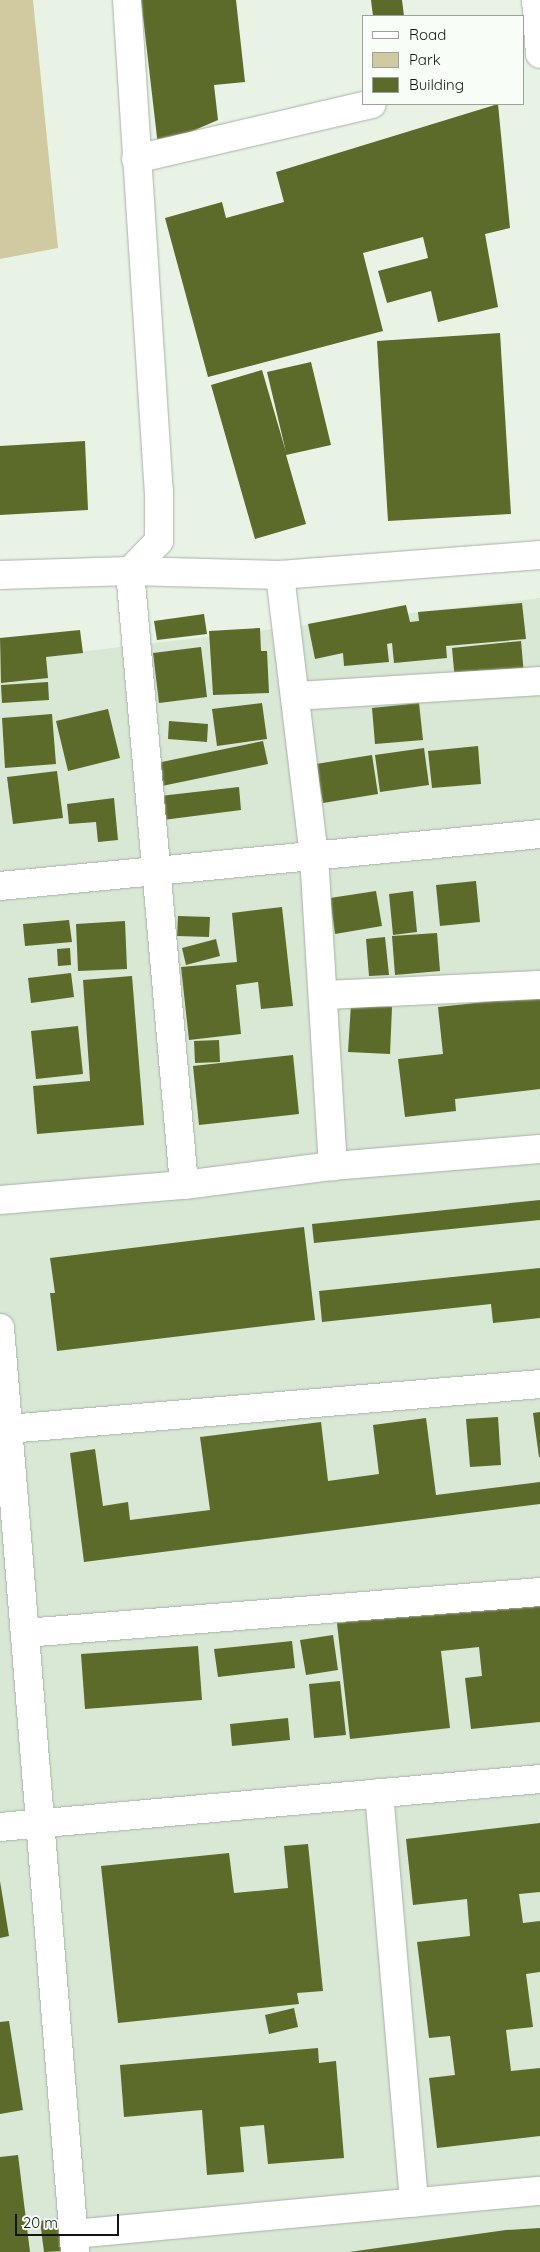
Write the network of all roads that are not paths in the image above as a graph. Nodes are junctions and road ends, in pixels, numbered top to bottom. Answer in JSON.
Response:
{"nodes":[{"id":1,"x":127,"y":0,"type":"edge"},
{"id":2,"x":536,"y":0,"type":"edge"},
{"id":3,"x":540,"y":54,"type":"edge"},
{"id":4,"x":540,"y":65,"type":"edge"},
{"id":5,"x":525,"y":68,"type":"edge"},
{"id":6,"x":368,"y":105,"type":"edge"},
{"id":7,"x":136,"y":159,"type":"junction"},
{"id":8,"x":540,"y":556,"type":"edge"},
{"id":9,"x":130,"y":571,"type":"junction"},
{"id":10,"x":0,"y":575,"type":"edge"},
{"id":11,"x":280,"y":575,"type":"junction"},
{"id":12,"x":540,"y":681,"type":"edge"},
{"id":13,"x":295,"y":696,"type":"junction"},
{"id":14,"x":540,"y":834,"type":"edge"},
{"id":15,"x":314,"y":856,"type":"junction"},
{"id":16,"x":156,"y":871,"type":"junction"},
{"id":17,"x":0,"y":886,"type":"edge"},
{"id":18,"x":540,"y":985,"type":"edge"},
{"id":19,"x":324,"y":995,"type":"junction"},
{"id":20,"x":540,"y":1149,"type":"edge"},
{"id":21,"x":332,"y":1166,"type":"junction"},
{"id":22,"x":184,"y":1185,"type":"junction"},
{"id":23,"x":0,"y":1200,"type":"edge"},
{"id":24,"x":0,"y":1328,"type":"edge"},
{"id":25,"x":540,"y":1384,"type":"edge"},
{"id":26,"x":8,"y":1429,"type":"junction"},
{"id":27,"x":540,"y":1592,"type":"edge"},
{"id":28,"x":25,"y":1632,"type":"junction"},
{"id":29,"x":540,"y":1779,"type":"edge"},
{"id":30,"x":379,"y":1793,"type":"junction"},
{"id":31,"x":40,"y":1823,"type":"junction"},
{"id":32,"x":0,"y":1827,"type":"edge"},
{"id":33,"x":540,"y":2191,"type":"edge"},
{"id":34,"x":414,"y":2203,"type":"junction"},
{"id":35,"x":74,"y":2243,"type":"edge"}],
"edges":[{"from":1,"to":7,"type":"street"},
{"from":2,"to":3,"type":"street"},
{"from":4,"to":5,"type":"street"},
{"from":6,"to":7,"type":"street"},
{"from":7,"to":9,"type":"street"},
{"from":8,"to":11,"type":"street"},
{"from":9,"to":10,"type":"street"},
{"from":9,"to":11,"type":"street"},
{"from":9,"to":16,"type":"street"},
{"from":11,"to":13,"type":"street"},
{"from":12,"to":13,"type":"street"},
{"from":13,"to":15,"type":"street"},
{"from":14,"to":15,"type":"street"},
{"from":15,"to":16,"type":"street"},
{"from":15,"to":19,"type":"street"},
{"from":16,"to":17,"type":"street"},
{"from":16,"to":22,"type":"street"},
{"from":18,"to":19,"type":"street"},
{"from":19,"to":21,"type":"street"},
{"from":20,"to":21,"type":"street"},
{"from":21,"to":22,"type":"street"},
{"from":22,"to":23,"type":"street"},
{"from":24,"to":26,"type":"street"},
{"from":25,"to":26,"type":"street"},
{"from":26,"to":28,"type":"street"},
{"from":27,"to":28,"type":"street"},
{"from":28,"to":31,"type":"street"},
{"from":29,"to":30,"type":"street"},
{"from":30,"to":31,"type":"street"},
{"from":30,"to":34,"type":"street"},
{"from":31,"to":32,"type":"street"},
{"from":31,"to":35,"type":"street"},
{"from":33,"to":34,"type":"street"},
{"from":34,"to":35,"type":"street"}]}
